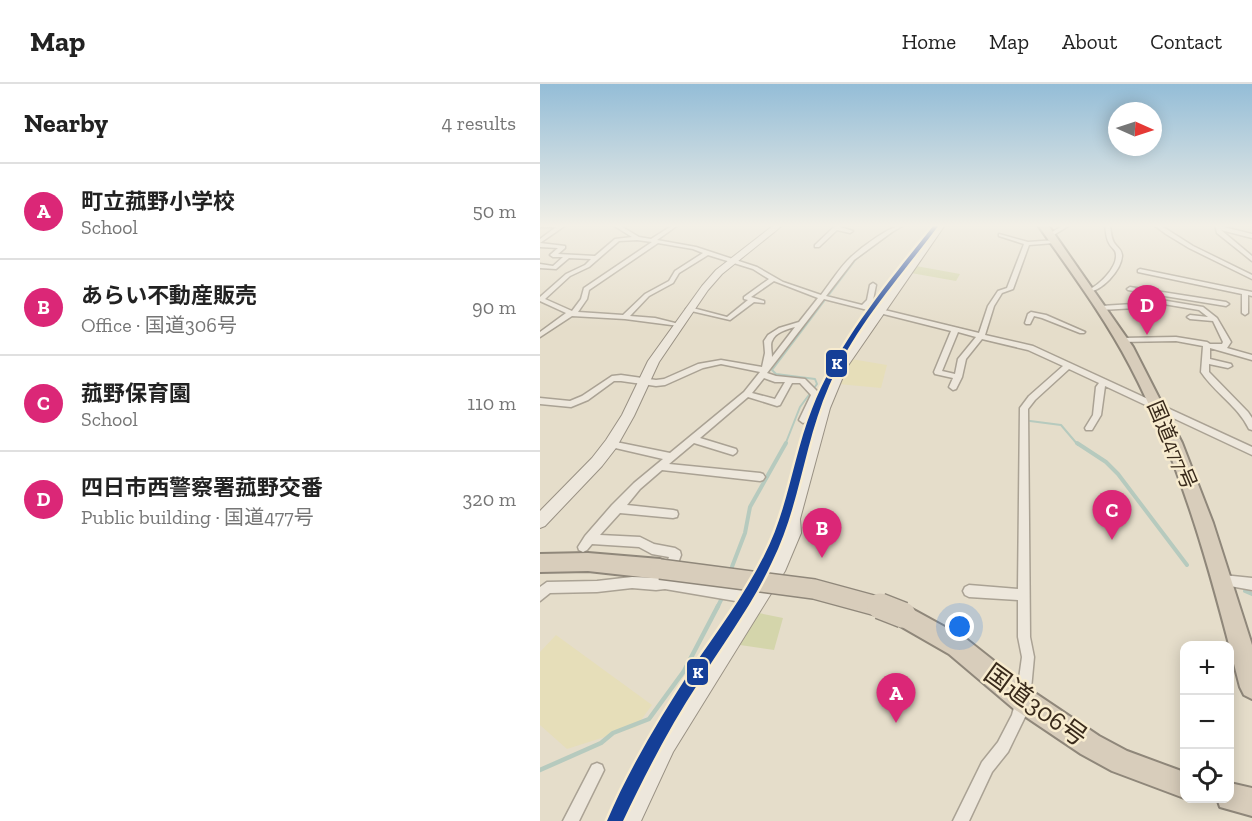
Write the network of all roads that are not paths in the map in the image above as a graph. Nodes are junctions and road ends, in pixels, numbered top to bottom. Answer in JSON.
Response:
{"nodes":[{"id":1,"x":564,"y":259,"type":"edge"},
{"id":2,"x":593,"y":259,"type":"edge"},
{"id":3,"x":628,"y":259,"type":"edge"},
{"id":4,"x":697,"y":259,"type":"edge"},
{"id":5,"x":728,"y":259,"type":"edge"},
{"id":6,"x":852,"y":259,"type":"edge"},
{"id":7,"x":916,"y":259,"type":"edge"},
{"id":8,"x":1022,"y":259,"type":"edge"},
{"id":9,"x":1067,"y":259,"type":"edge"},
{"id":10,"x":1118,"y":259,"type":"edge"},
{"id":11,"x":1212,"y":259,"type":"edge"},
{"id":12,"x":733,"y":261,"type":"junction"},
{"id":13,"x":540,"y":266,"type":"edge"},
{"id":14,"x":1140,"y":271,"type":"dead end"},
{"id":15,"x":1252,"y":277,"type":"edge"},
{"id":16,"x":773,"y":279,"type":"junction"},
{"id":17,"x":873,"y":285,"type":"dead end"},
{"id":18,"x":1130,"y":289,"type":"dead end"},
{"id":19,"x":1190,"y":290,"type":"junction"},
{"id":20,"x":1089,"y":291,"type":"junction"},
{"id":21,"x":1248,"y":293,"type":"edge"},
{"id":22,"x":825,"y":297,"type":"junction"},
{"id":23,"x":541,"y":299,"type":"edge"},
{"id":24,"x":752,"y":300,"type":"junction"},
{"id":25,"x":762,"y":302,"type":"dead end"},
{"id":26,"x":1226,"y":304,"type":"dead end"},
{"id":27,"x":864,"y":307,"type":"junction"},
{"id":28,"x":1101,"y":308,"type":"junction"},
{"id":29,"x":1201,"y":308,"type":"junction"},
{"id":30,"x":689,"y":309,"type":"junction"},
{"id":31,"x":879,"y":311,"type":"junction"},
{"id":32,"x":572,"y":313,"type":"junction"},
{"id":33,"x":1245,"y":314,"type":"dead end"},
{"id":34,"x":625,"y":317,"type":"junction"},
{"id":35,"x":1190,"y":317,"type":"dead end"},
{"id":36,"x":1212,"y":319,"type":"junction"},
{"id":37,"x":1028,"y":323,"type":"dead end"},
{"id":38,"x":801,"y":324,"type":"junction"},
{"id":39,"x":677,"y":325,"type":"junction"},
{"id":40,"x":955,"y":330,"type":"junction"},
{"id":41,"x":1082,"y":332,"type":"dead end"},
{"id":42,"x":540,"y":335,"type":"edge"},
{"id":43,"x":981,"y":336,"type":"junction"},
{"id":44,"x":1122,"y":340,"type":"junction"},
{"id":45,"x":1212,"y":346,"type":"junction"},
{"id":46,"x":1252,"y":358,"type":"edge"},
{"id":47,"x":1205,"y":360,"type":"junction"},
{"id":48,"x":1069,"y":365,"type":"junction"},
{"id":49,"x":1228,"y":366,"type":"dead end"},
{"id":50,"x":765,"y":373,"type":"junction"},
{"id":51,"x":958,"y":378,"type":"junction"},
{"id":52,"x":790,"y":380,"type":"junction"},
{"id":53,"x":644,"y":382,"type":"junction"},
{"id":54,"x":1104,"y":382,"type":"junction"},
{"id":55,"x":953,"y":387,"type":"dead end"},
{"id":56,"x":747,"y":394,"type":"junction"},
{"id":57,"x":540,"y":401,"type":"edge"},
{"id":58,"x":1159,"y":409,"type":"junction"},
{"id":59,"x":803,"y":420,"type":"dead end"},
{"id":60,"x":1252,"y":427,"type":"edge"},
{"id":61,"x":1089,"y":428,"type":"dead end"},
{"id":62,"x":692,"y":439,"type":"junction"},
{"id":63,"x":611,"y":444,"type":"junction"},
{"id":64,"x":733,"y":451,"type":"dead end"},
{"id":65,"x":1252,"y":451,"type":"edge"},
{"id":66,"x":671,"y":457,"type":"junction"},
{"id":67,"x":661,"y":466,"type":"junction"},
{"id":68,"x":760,"y":477,"type":"dead end"},
{"id":69,"x":616,"y":508,"type":"junction"},
{"id":70,"x":673,"y":514,"type":"dead end"},
{"id":71,"x":540,"y":521,"type":"edge"},
{"id":72,"x":540,"y":563,"type":"edge"},
{"id":73,"x":662,"y":576,"type":"junction"},
{"id":74,"x":1222,"y":580,"type":"junction"},
{"id":75,"x":1252,"y":584,"type":"edge"},
{"id":76,"x":969,"y":591,"type":"dead end"},
{"id":77,"x":540,"y":595,"type":"edge"},
{"id":78,"x":1024,"y":595,"type":"junction"},
{"id":79,"x":759,"y":599,"type":"junction"},
{"id":80,"x":1252,"y":687,"type":"edge"},
{"id":81,"x":1023,"y":700,"type":"junction"},
{"id":82,"x":597,"y":770,"type":"dead end"},
{"id":83,"x":1180,"y":783,"type":"edge"},
{"id":84,"x":1234,"y":798,"type":"edge"},
{"id":85,"x":1252,"y":802,"type":"edge"},
{"id":86,"x":571,"y":821,"type":"edge"},
{"id":87,"x":629,"y":821,"type":"edge"},
{"id":88,"x":961,"y":821,"type":"edge"}],
"edges":[{"from":1,"to":13,"type":"street"},
{"from":2,"to":23,"type":"street"},
{"from":3,"to":32,"type":"street"},
{"from":4,"to":34,"type":"street"},
{"from":5,"to":12,"type":"street"},
{"from":6,"to":22,"type":"street"},
{"from":7,"to":31,"type":"street"},
{"from":8,"to":43,"type":"street"},
{"from":9,"to":20,"type":"highway","name":"国道477号"},
{"from":10,"to":20,"type":"street"},
{"from":11,"to":15,"type":"street"},
{"from":12,"to":16,"type":"street"},
{"from":12,"to":30,"type":"street"},
{"from":14,"to":19,"type":"street"},
{"from":16,"to":22,"type":"street"},
{"from":16,"to":24,"type":"street"},
{"from":17,"to":27,"type":"street"},
{"from":18,"to":19,"type":"street"},
{"from":19,"to":21,"type":"street"},
{"from":19,"to":26,"type":"street"},
{"from":19,"to":29,"type":"street"},
{"from":20,"to":28,"type":"highway","name":"国道477号"},
{"from":21,"to":33,"type":"street"},
{"from":22,"to":27,"type":"street"},
{"from":22,"to":38,"type":"street"},
{"from":23,"to":32,"type":"street"},
{"from":24,"to":25,"type":"street"},
{"from":24,"to":30,"type":"street"},
{"from":27,"to":31,"type":"street"},
{"from":28,"to":29,"type":"street"},
{"from":28,"to":44,"type":"highway","name":"国道477号"},
{"from":29,"to":36,"type":"street"},
{"from":30,"to":39,"type":"street"},
{"from":31,"to":40,"type":"street"},
{"from":31,"to":79,"type":"street"},
{"from":32,"to":34,"type":"street"},
{"from":32,"to":42,"type":"street"},
{"from":34,"to":39,"type":"street"},
{"from":35,"to":36,"type":"street"},
{"from":36,"to":45,"type":"street"},
{"from":37,"to":41,"type":"street"},
{"from":38,"to":50,"type":"street"},
{"from":38,"to":50,"type":"street"},
{"from":39,"to":53,"type":"street"},
{"from":40,"to":43,"type":"street"},
{"from":40,"to":51,"type":"street"},
{"from":43,"to":48,"type":"street"},
{"from":43,"to":51,"type":"street"},
{"from":44,"to":45,"type":"street"},
{"from":44,"to":58,"type":"highway","name":"国道477号"},
{"from":45,"to":46,"type":"street"},
{"from":45,"to":47,"type":"street"},
{"from":47,"to":49,"type":"street"},
{"from":47,"to":60,"type":"street"},
{"from":48,"to":54,"type":"street"},
{"from":48,"to":78,"type":"street"},
{"from":50,"to":52,"type":"street"},
{"from":50,"to":53,"type":"street"},
{"from":50,"to":56,"type":"street"},
{"from":51,"to":55,"type":"street"},
{"from":52,"to":56,"type":"street"},
{"from":52,"to":59,"type":"street"},
{"from":53,"to":57,"type":"street"},
{"from":53,"to":63,"type":"street"},
{"from":54,"to":58,"type":"street"},
{"from":54,"to":61,"type":"street"},
{"from":56,"to":62,"type":"street"},
{"from":58,"to":65,"type":"street"},
{"from":58,"to":74,"type":"highway","name":"国道477号"},
{"from":62,"to":64,"type":"street"},
{"from":62,"to":66,"type":"street"},
{"from":63,"to":66,"type":"street"},
{"from":63,"to":71,"type":"street"},
{"from":66,"to":67,"type":"street"},
{"from":67,"to":68,"type":"street"},
{"from":67,"to":69,"type":"street"},
{"from":69,"to":70,"type":"street"},
{"from":69,"to":73,"type":"street"},
{"from":72,"to":73,"type":"highway","name":"国道306号"},
{"from":73,"to":77,"type":"street"},
{"from":73,"to":79,"type":"street"},
{"from":73,"to":81,"type":"highway","name":"国道306号","bridge":true},
{"from":74,"to":75,"type":"street"},
{"from":74,"to":80,"type":"highway","name":"国道477号"},
{"from":76,"to":78,"type":"street"},
{"from":78,"to":81,"type":"street"},
{"from":79,"to":87,"type":"street"},
{"from":81,"to":83,"type":"highway","name":"国道306号"},
{"from":81,"to":88,"type":"street"},
{"from":82,"to":86,"type":"street"},
{"from":84,"to":85,"type":"highway"}]}
